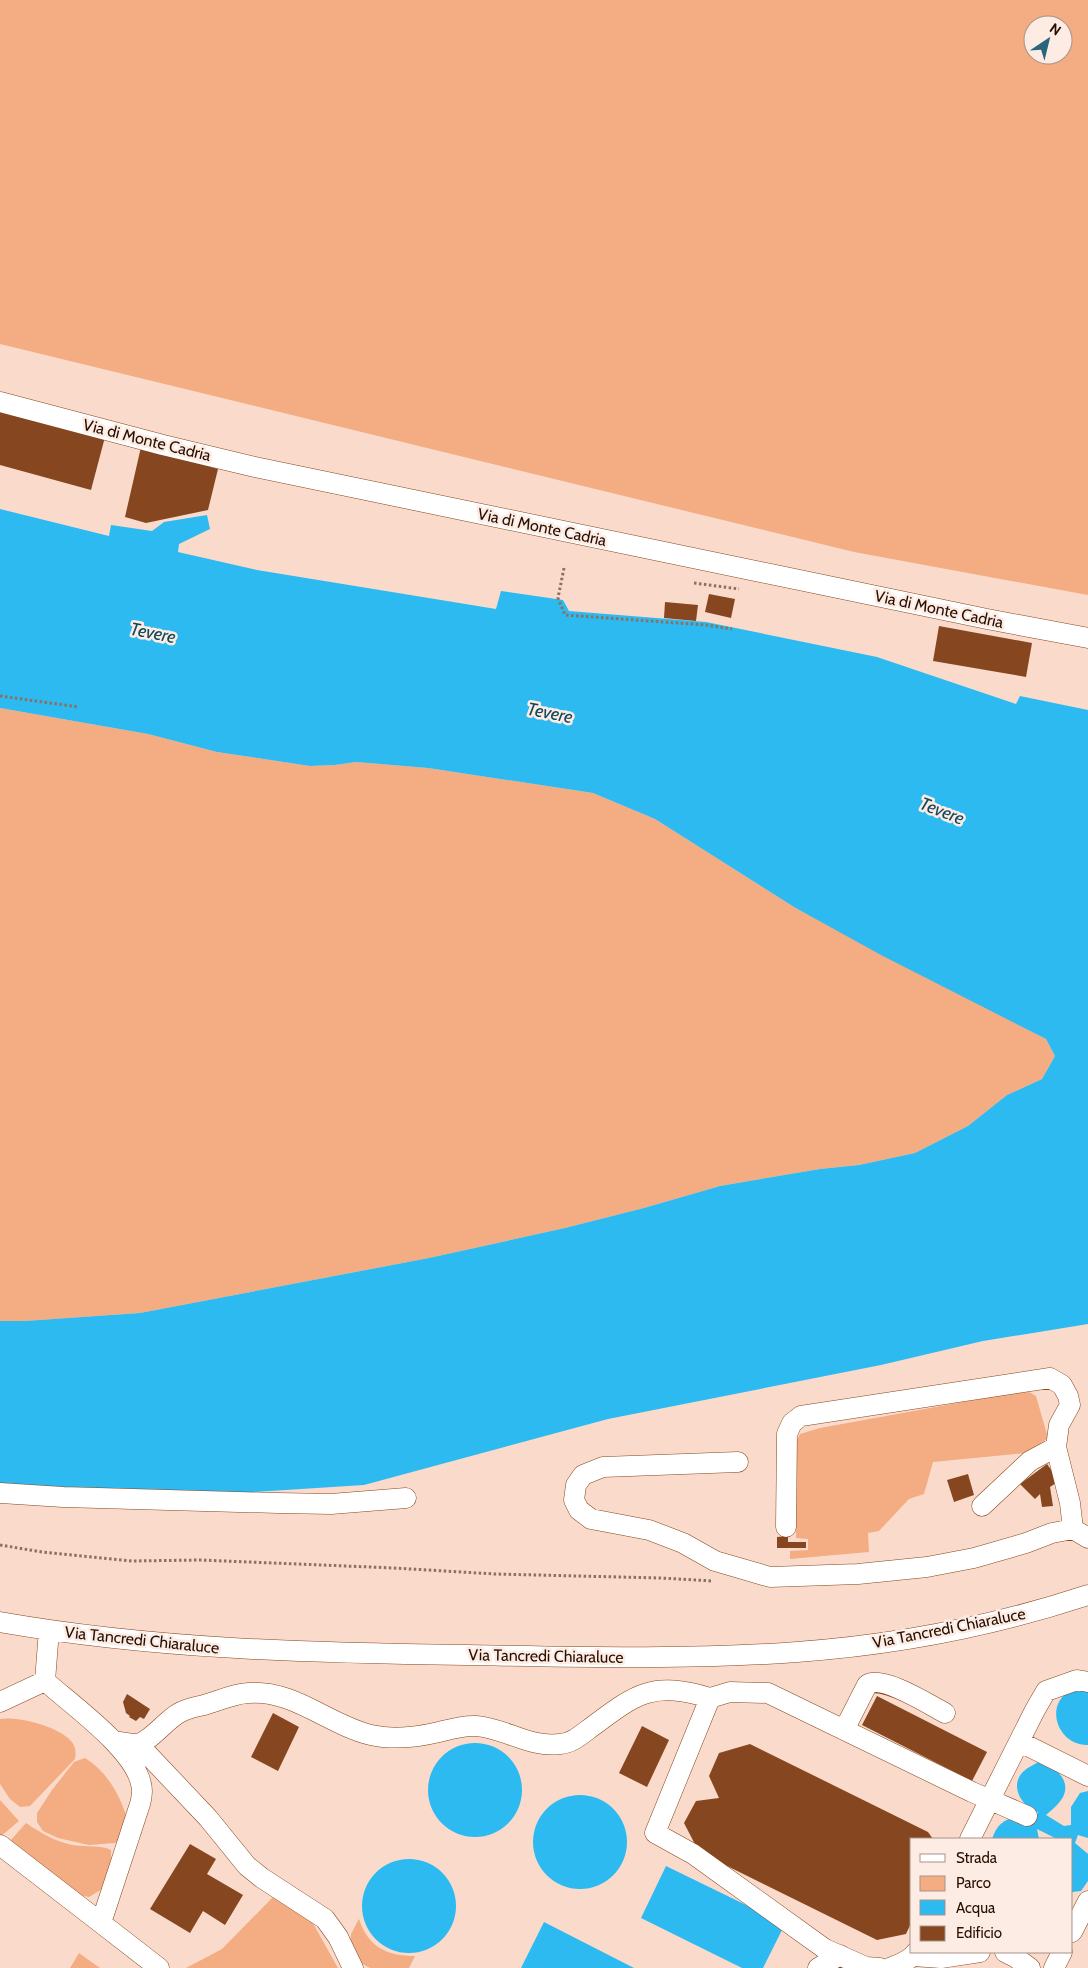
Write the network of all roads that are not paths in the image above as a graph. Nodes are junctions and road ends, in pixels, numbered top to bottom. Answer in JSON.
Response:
{"nodes":[{"id":1,"x":0,"y":402,"type":"edge"},
{"id":2,"x":1088,"y":638,"type":"edge"},
{"id":3,"x":1056,"y":1447,"type":"junction"},
{"id":4,"x":738,"y":1462,"type":"dead end"},
{"id":5,"x":0,"y":1493,"type":"edge"},
{"id":6,"x":406,"y":1498,"type":"dead end"},
{"id":7,"x":982,"y":1506,"type":"dead end"},
{"id":8,"x":786,"y":1527,"type":"dead end"},
{"id":9,"x":1080,"y":1534,"type":"edge"},
{"id":10,"x":1088,"y":1595,"type":"edge"},
{"id":11,"x":0,"y":1622,"type":"edge"},
{"id":12,"x":49,"y":1630,"type":"junction"},
{"id":13,"x":45,"y":1681,"type":"junction"},
{"id":14,"x":1088,"y":1682,"type":"edge"},
{"id":15,"x":710,"y":1698,"type":"junction"},
{"id":16,"x":0,"y":1702,"type":"edge"},
{"id":17,"x":945,"y":1713,"type":"dead end"},
{"id":18,"x":844,"y":1730,"type":"junction"},
{"id":19,"x":114,"y":1741,"type":"junction"},
{"id":20,"x":1020,"y":1742,"type":"junction"},
{"id":21,"x":138,"y":1744,"type":"junction"},
{"id":22,"x":1088,"y":1776,"type":"edge"},
{"id":23,"x":990,"y":1800,"type":"junction"},
{"id":24,"x":1027,"y":1816,"type":"dead end"},
{"id":25,"x":971,"y":1838,"type":"edge"},
{"id":26,"x":0,"y":1845,"type":"edge"},
{"id":27,"x":101,"y":1923,"type":"junction"},
{"id":28,"x":974,"y":1953,"type":"edge"},
{"id":29,"x":1007,"y":1953,"type":"edge"},
{"id":30,"x":1062,"y":1953,"type":"edge"},
{"id":31,"x":914,"y":1954,"type":"edge"},
{"id":32,"x":840,"y":1956,"type":"junction"},
{"id":33,"x":159,"y":1968,"type":"edge"},
{"id":34,"x":353,"y":1968,"type":"edge"},
{"id":35,"x":818,"y":1968,"type":"edge"},
{"id":36,"x":880,"y":1968,"type":"edge"},
{"id":37,"x":890,"y":1968,"type":"edge"},
{"id":38,"x":1030,"y":1968,"type":"edge"},
{"id":39,"x":1054,"y":1968,"type":"edge"}],
"edges":[{"from":1,"to":2,"type":"street","name":"Via di Monte Cadria"},
{"from":3,"to":7,"type":"street"},
{"from":3,"to":8,"type":"street"},
{"from":3,"to":9,"type":"street"},
{"from":4,"to":9,"type":"street"},
{"from":5,"to":6,"type":"street"},
{"from":10,"to":12,"type":"street","name":"Via Tancredi Chiaraluce"},
{"from":11,"to":12,"type":"street","name":"Via Tancredi Chiaraluce"},
{"from":12,"to":13,"type":"street"},
{"from":13,"to":16,"type":"street"},
{"from":13,"to":19,"type":"street"},
{"from":14,"to":20,"type":"street"},
{"from":15,"to":18,"type":"street"},
{"from":15,"to":21,"type":"street"},
{"from":15,"to":32,"type":"street"},
{"from":17,"to":18,"type":"street"},
{"from":18,"to":23,"type":"street"},
{"from":19,"to":21,"type":"street"},
{"from":19,"to":27,"type":"street"},
{"from":20,"to":22,"type":"street"},
{"from":20,"to":23,"type":"street"},
{"from":21,"to":34,"type":"street"},
{"from":23,"to":24,"type":"street"},
{"from":23,"to":25,"type":"street"},
{"from":26,"to":27,"type":"street"},
{"from":27,"to":33,"type":"street"},
{"from":28,"to":31,"type":"street"},
{"from":29,"to":38,"type":"street"},
{"from":30,"to":39,"type":"street"},
{"from":31,"to":37,"type":"street"},
{"from":32,"to":35,"type":"street"},
{"from":32,"to":36,"type":"street"}]}
